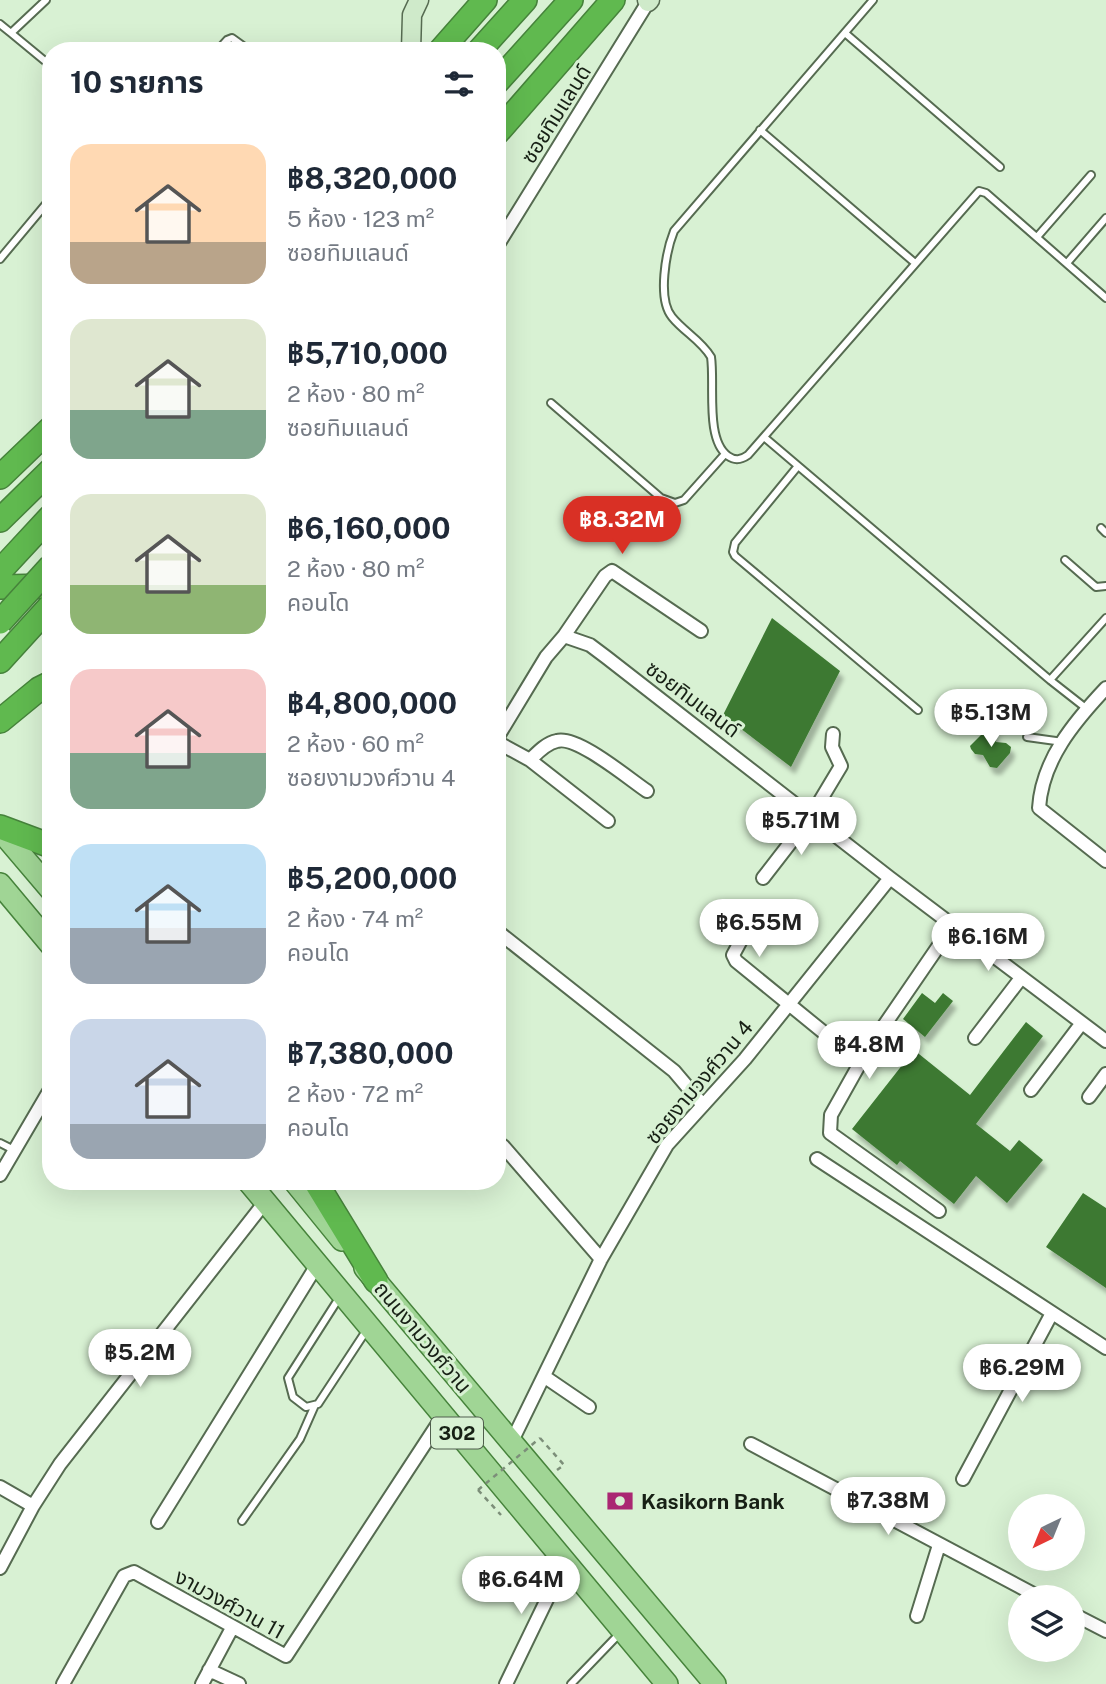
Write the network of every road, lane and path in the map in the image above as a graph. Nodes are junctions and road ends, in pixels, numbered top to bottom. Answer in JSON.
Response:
{"nodes":[{"id":1,"x":46,"y":0,"type":"edge"},
{"id":2,"x":419,"y":0,"type":"edge"},
{"id":3,"x":485,"y":0,"type":"edge"},
{"id":4,"x":525,"y":0,"type":"edge"},
{"id":5,"x":571,"y":0,"type":"edge"},
{"id":6,"x":613,"y":0,"type":"edge"},
{"id":7,"x":873,"y":0,"type":"edge"},
{"id":8,"x":648,"y":1,"type":"edge"},
{"id":9,"x":0,"y":24,"type":"edge"},
{"id":10,"x":11,"y":33,"type":"junction"},
{"id":11,"x":845,"y":33,"type":"junction"},
{"id":12,"x":411,"y":42,"type":"edge"},
{"id":13,"x":448,"y":42,"type":"edge"},
{"id":14,"x":487,"y":42,"type":"edge"},
{"id":15,"x":42,"y":59,"type":"edge"},
{"id":16,"x":506,"y":72,"type":"edge"},
{"id":17,"x":506,"y":123,"type":"edge"},
{"id":18,"x":760,"y":130,"type":"junction"},
{"id":19,"x":1000,"y":167,"type":"dead end"},
{"id":20,"x":1091,"y":175,"type":"dead end"},
{"id":21,"x":42,"y":209,"type":"edge"},
{"id":22,"x":1106,"y":218,"type":"edge"},
{"id":23,"x":506,"y":231,"type":"edge"},
{"id":24,"x":1037,"y":237,"type":"junction"},
{"id":25,"x":0,"y":259,"type":"edge"},
{"id":26,"x":915,"y":263,"type":"junction"},
{"id":27,"x":1067,"y":263,"type":"junction"},
{"id":28,"x":1106,"y":298,"type":"edge"},
{"id":29,"x":551,"y":403,"type":"dead end"},
{"id":30,"x":42,"y":437,"type":"edge"},
{"id":31,"x":764,"y":437,"type":"junction"},
{"id":32,"x":725,"y":454,"type":"junction"},
{"id":33,"x":798,"y":466,"type":"junction"},
{"id":34,"x":0,"y":477,"type":"edge"},
{"id":35,"x":42,"y":479,"type":"edge"},
{"id":36,"x":0,"y":520,"type":"edge"},
{"id":37,"x":42,"y":526,"type":"edge"},
{"id":38,"x":1065,"y":560,"type":"dead end"},
{"id":39,"x":0,"y":571,"type":"edge"},
{"id":40,"x":42,"y":576,"type":"edge"},
{"id":41,"x":42,"y":586,"type":"edge"},
{"id":42,"x":1106,"y":586,"type":"edge"},
{"id":43,"x":0,"y":587,"type":"edge"},
{"id":44,"x":42,"y":615,"type":"edge"},
{"id":45,"x":1106,"y":618,"type":"edge"},
{"id":46,"x":0,"y":622,"type":"edge"},
{"id":47,"x":701,"y":631,"type":"dead end"},
{"id":48,"x":564,"y":636,"type":"junction"},
{"id":49,"x":0,"y":661,"type":"edge"},
{"id":50,"x":1050,"y":680,"type":"junction"},
{"id":51,"x":42,"y":688,"type":"edge"},
{"id":52,"x":1106,"y":688,"type":"edge"},
{"id":53,"x":1087,"y":709,"type":"junction"},
{"id":54,"x":918,"y":710,"type":"dead end"},
{"id":55,"x":0,"y":721,"type":"edge"},
{"id":56,"x":506,"y":725,"type":"edge"},
{"id":57,"x":833,"y":734,"type":"dead end"},
{"id":58,"x":1027,"y":737,"type":"dead end"},
{"id":59,"x":1063,"y":742,"type":"junction"},
{"id":60,"x":506,"y":745,"type":"edge"},
{"id":61,"x":530,"y":760,"type":"junction"},
{"id":62,"x":647,"y":791,"type":"dead end"},
{"id":63,"x":811,"y":816,"type":"junction"},
{"id":64,"x":608,"y":821,"type":"dead end"},
{"id":65,"x":0,"y":828,"type":"edge"},
{"id":66,"x":42,"y":843,"type":"edge"},
{"id":67,"x":1106,"y":861,"type":"edge"},
{"id":68,"x":763,"y":878,"type":"dead end"},
{"id":69,"x":890,"y":878,"type":"junction"},
{"id":70,"x":42,"y":879,"type":"edge"},
{"id":71,"x":0,"y":884,"type":"edge"},
{"id":72,"x":766,"y":910,"type":"dead end"},
{"id":73,"x":953,"y":925,"type":"junction"},
{"id":74,"x":42,"y":934,"type":"edge"},
{"id":75,"x":506,"y":938,"type":"edge"},
{"id":76,"x":1021,"y":978,"type":"junction"},
{"id":77,"x":789,"y":1003,"type":"junction"},
{"id":78,"x":1082,"y":1024,"type":"junction"},
{"id":79,"x":975,"y":1038,"type":"dead end"},
{"id":80,"x":1106,"y":1041,"type":"edge"},
{"id":81,"x":844,"y":1049,"type":"dead end"},
{"id":82,"x":1106,"y":1074,"type":"edge"},
{"id":83,"x":1031,"y":1090,"type":"dead end"},
{"id":84,"x":1089,"y":1097,"type":"dead end"},
{"id":85,"x":42,"y":1103,"type":"edge"},
{"id":86,"x":702,"y":1104,"type":"junction"},
{"id":87,"x":0,"y":1143,"type":"edge"},
{"id":88,"x":506,"y":1149,"type":"edge"},
{"id":89,"x":14,"y":1150,"type":"junction"},
{"id":90,"x":817,"y":1159,"type":"dead end"},
{"id":91,"x":0,"y":1175,"type":"edge"},
{"id":92,"x":255,"y":1190,"type":"edge"},
{"id":93,"x":301,"y":1190,"type":"edge"},
{"id":94,"x":320,"y":1190,"type":"edge"},
{"id":95,"x":265,"y":1202,"type":"junction"},
{"id":96,"x":939,"y":1211,"type":"dead end"},
{"id":97,"x":601,"y":1259,"type":"junction"},
{"id":98,"x":317,"y":1265,"type":"junction"},
{"id":99,"x":376,"y":1281,"type":"junction"},
{"id":100,"x":341,"y":1294,"type":"junction"},
{"id":101,"x":1052,"y":1313,"type":"junction"},
{"id":102,"x":369,"y":1327,"type":"junction"},
{"id":103,"x":1106,"y":1349,"type":"edge"},
{"id":104,"x":545,"y":1377,"type":"junction"},
{"id":105,"x":314,"y":1405,"type":"junction"},
{"id":106,"x":589,"y":1407,"type":"dead end"},
{"id":107,"x":443,"y":1416,"type":"junction"},
{"id":108,"x":511,"y":1443,"type":"junction"},
{"id":109,"x":751,"y":1444,"type":"dead end"},
{"id":110,"x":564,"y":1465,"type":"dead end"},
{"id":111,"x":963,"y":1479,"type":"dead end"},
{"id":112,"x":0,"y":1487,"type":"edge"},
{"id":113,"x":33,"y":1506,"type":"junction"},
{"id":114,"x":505,"y":1520,"type":"dead end"},
{"id":115,"x":242,"y":1521,"type":"dead end"},
{"id":116,"x":158,"y":1522,"type":"dead end"},
{"id":117,"x":939,"y":1545,"type":"junction"},
{"id":118,"x":565,"y":1562,"type":"junction"},
{"id":119,"x":0,"y":1568,"type":"edge"},
{"id":120,"x":1016,"y":1585,"type":"edge"},
{"id":121,"x":917,"y":1616,"type":"dead end"},
{"id":122,"x":1085,"y":1620,"type":"edge"},
{"id":123,"x":232,"y":1628,"type":"junction"},
{"id":124,"x":622,"y":1631,"type":"junction"},
{"id":125,"x":1106,"y":1631,"type":"edge"},
{"id":126,"x":209,"y":1670,"type":"junction"},
{"id":127,"x":662,"y":1682,"type":"edge"},
{"id":128,"x":62,"y":1684,"type":"edge"},
{"id":129,"x":202,"y":1684,"type":"edge"},
{"id":130,"x":239,"y":1684,"type":"edge"},
{"id":131,"x":506,"y":1684,"type":"edge"},
{"id":132,"x":571,"y":1684,"type":"edge"},
{"id":133,"x":715,"y":1684,"type":"edge"}],
"edges":[{"from":1,"to":10,"type":"lane"},
{"from":2,"to":12,"type":"street"},
{"from":3,"to":13,"type":"highway"},
{"from":4,"to":14,"type":"highway"},
{"from":5,"to":16,"type":"highway"},
{"from":6,"to":17,"type":"highway"},
{"from":7,"to":11,"type":"lane"},
{"from":8,"to":23,"type":"street","name":"ซอยทิมแลนด์"},
{"from":9,"to":10,"type":"lane"},
{"from":10,"to":15,"type":"lane"},
{"from":11,"to":18,"type":"lane"},
{"from":11,"to":19,"type":"lane"},
{"from":18,"to":26,"type":"lane"},
{"from":18,"to":32,"type":"lane"},
{"from":20,"to":24,"type":"lane"},
{"from":21,"to":25,"type":"lane"},
{"from":22,"to":27,"type":"lane"},
{"from":24,"to":26,"type":"lane"},
{"from":24,"to":27,"type":"lane"},
{"from":26,"to":31,"type":"lane"},
{"from":27,"to":28,"type":"lane"},
{"from":29,"to":32,"type":"lane"},
{"from":30,"to":34,"type":"highway"},
{"from":31,"to":32,"type":"lane"},
{"from":31,"to":33,"type":"lane"},
{"from":33,"to":50,"type":"lane"},
{"from":33,"to":54,"type":"lane"},
{"from":35,"to":36,"type":"highway"},
{"from":37,"to":39,"type":"highway"},
{"from":38,"to":42,"type":"lane"},
{"from":40,"to":46,"type":"highway","bridge":true},
{"from":41,"to":43,"type":"highway"},
{"from":44,"to":49,"type":"highway"},
{"from":45,"to":50,"type":"lane"},
{"from":47,"to":48,"type":"street"},
{"from":48,"to":56,"type":"street"},
{"from":48,"to":63,"type":"street","name":"ซอยทิมแลนด์"},
{"from":50,"to":53,"type":"lane"},
{"from":51,"to":55,"type":"highway"},
{"from":52,"to":53,"type":"street"},
{"from":53,"to":59,"type":"street"},
{"from":57,"to":63,"type":"street"},
{"from":58,"to":59,"type":"lane"},
{"from":59,"to":67,"type":"street"},
{"from":60,"to":61,"type":"street"},
{"from":61,"to":62,"type":"street"},
{"from":61,"to":64,"type":"street"},
{"from":63,"to":68,"type":"street"},
{"from":63,"to":69,"type":"street","name":"ซอยทิมแลนด์"},
{"from":65,"to":66,"type":"highway"},
{"from":65,"to":70,"type":"main road"},
{"from":69,"to":73,"type":"street","name":"ซอยทิมแลนด์"},
{"from":69,"to":77,"type":"street","name":"ซอยงามวงศ์วาน 4"},
{"from":71,"to":74,"type":"main road"},
{"from":72,"to":77,"type":"street"},
{"from":73,"to":76,"type":"street","name":"ซอยทิมแลนด์"},
{"from":73,"to":96,"type":"street"},
{"from":75,"to":86,"type":"street"},
{"from":76,"to":78,"type":"street","name":"ซอยทิมแลนด์"},
{"from":76,"to":79,"type":"street"},
{"from":77,"to":81,"type":"street"},
{"from":77,"to":86,"type":"street","name":"ซอยงามวงศ์วาน 4"},
{"from":78,"to":80,"type":"street","name":"ซอยทิมแลนด์"},
{"from":78,"to":83,"type":"street"},
{"from":82,"to":84,"type":"street"},
{"from":85,"to":89,"type":"street"},
{"from":86,"to":97,"type":"street","name":"ซอยงามวงศ์วาน 4"},
{"from":87,"to":89,"type":"lane"},
{"from":88,"to":97,"type":"street"},
{"from":89,"to":91,"type":"street"},
{"from":90,"to":101,"type":"street"},
{"from":92,"to":95,"type":"main road","name":"ถนนงามวงศ์วาน","number":"302"},
{"from":93,"to":99,"type":"main road","name":"ถนนงามวงศ์วาน","number":"302"},
{"from":94,"to":99,"type":"highway"},
{"from":95,"to":98,"type":"main road","name":"ถนนงามวงศ์วาน","number":"302"},
{"from":95,"to":113,"type":"street"},
{"from":97,"to":104,"type":"street","name":"ซอยงามวงศ์วาน 4"},
{"from":98,"to":100,"type":"main road","name":"ถนนงามวงศ์วาน","number":"302"},
{"from":98,"to":116,"type":"street"},
{"from":99,"to":108,"type":"main road","name":"ถนนงามวงศ์วาน","number":"302"},
{"from":100,"to":102,"type":"main road","name":"ถนนงามวงศ์วาน","number":"302"},
{"from":100,"to":105,"type":"lane"},
{"from":101,"to":103,"type":"street"},
{"from":101,"to":111,"type":"street"},
{"from":102,"to":105,"type":"lane"},
{"from":102,"to":107,"type":"main road","name":"ถนนงามวงศ์วาน","number":"302"},
{"from":104,"to":106,"type":"street"},
{"from":104,"to":108,"type":"street","name":"ซอยงามวงศ์วาน 4"},
{"from":105,"to":115,"type":"lane"},
{"from":107,"to":118,"type":"main road","name":"ถนนงามวงศ์วาน","number":"302"},
{"from":107,"to":123,"type":"street","name":"งามวงศ์วาน 11"},
{"from":108,"to":133,"type":"main road","name":"ถนนงามวงศ์วาน","number":"302"},
{"from":109,"to":117,"type":"street"},
{"from":110,"to":114,"type":"path","bridge":true},
{"from":112,"to":113,"type":"street"},
{"from":113,"to":119,"type":"street"},
{"from":117,"to":120,"type":"street"},
{"from":117,"to":121,"type":"street"},
{"from":118,"to":124,"type":"main road","name":"ถนนงามวงศ์วาน","number":"302"},
{"from":118,"to":131,"type":"street"},
{"from":122,"to":125,"type":"street"},
{"from":123,"to":126,"type":"street"},
{"from":123,"to":128,"type":"street","name":"งามวงศ์วาน 11"},
{"from":124,"to":127,"type":"main road","name":"ถนนงามวงศ์วาน","number":"302"},
{"from":124,"to":132,"type":"lane"},
{"from":126,"to":129,"type":"street"},
{"from":126,"to":130,"type":"street"}]}
